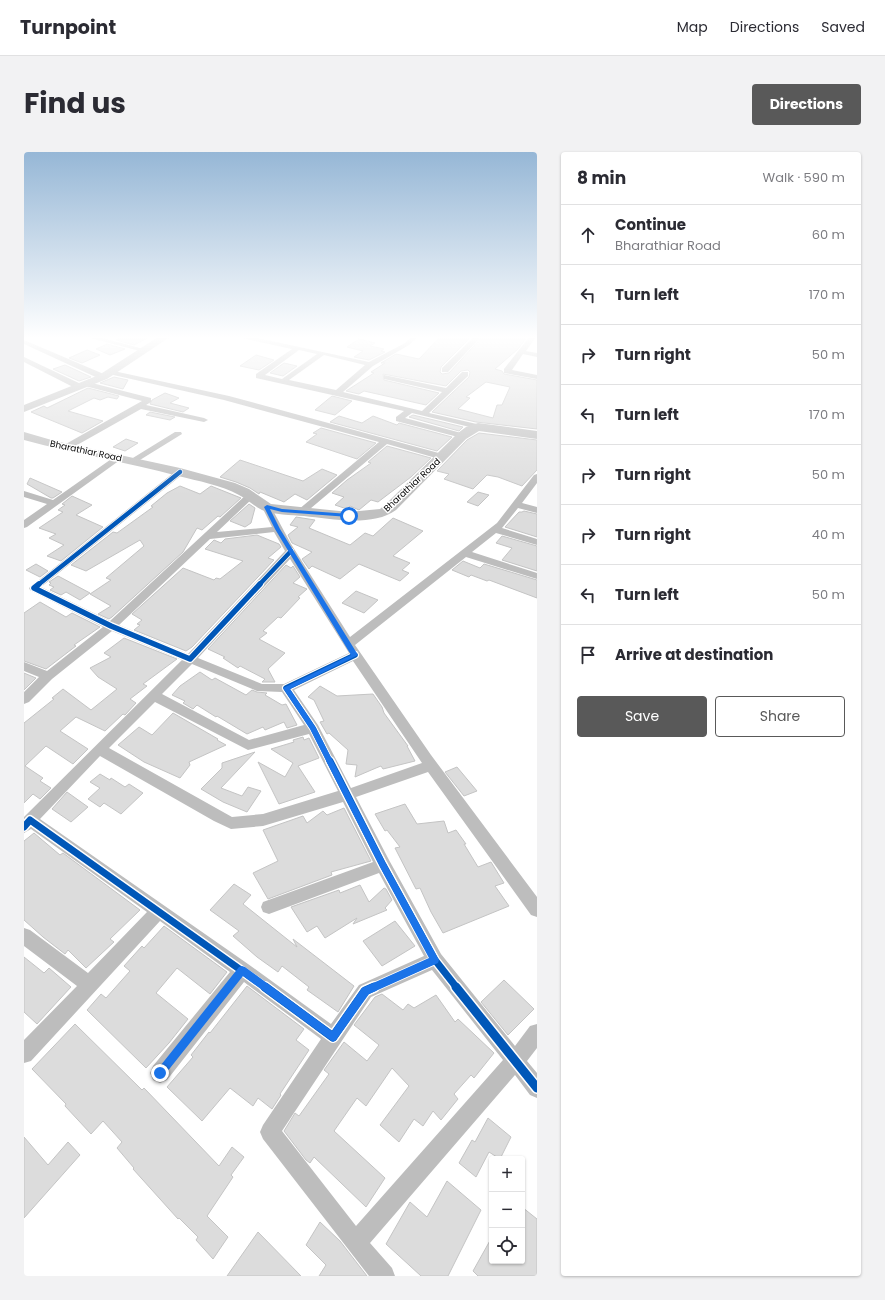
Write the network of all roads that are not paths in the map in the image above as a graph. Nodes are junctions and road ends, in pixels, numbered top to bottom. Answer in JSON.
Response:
{"nodes":[{"id":1,"x":75,"y":389,"type":"edge"},
{"id":2,"x":100,"y":389,"type":"edge"},
{"id":3,"x":182,"y":389,"type":"edge"},
{"id":4,"x":322,"y":389,"type":"edge"},
{"id":5,"x":342,"y":389,"type":"edge"},
{"id":6,"x":441,"y":389,"type":"edge"},
{"id":7,"x":447,"y":391,"type":"joint"},
{"id":8,"x":338,"y":393,"type":"junction"},
{"id":9,"x":140,"y":406,"type":"junction"},
{"id":10,"x":24,"y":409,"type":"edge"},
{"id":11,"x":410,"y":411,"type":"junction"},
{"id":12,"x":423,"y":414,"type":"junction"},
{"id":13,"x":204,"y":420,"type":"dead end"},
{"id":14,"x":478,"y":427,"type":"junction"},
{"id":15,"x":178,"y":434,"type":"dead end"},
{"id":16,"x":537,"y":435,"type":"edge"},
{"id":17,"x":24,"y":436,"type":"edge"},
{"id":18,"x":462,"y":436,"type":"junction"},
{"id":19,"x":386,"y":441,"type":"junction"},
{"id":20,"x":67,"y":447,"type":"junction"},
{"id":21,"x":442,"y":457,"type":"junction"},
{"id":22,"x":117,"y":458,"type":"junction"},
{"id":23,"x":132,"y":461,"type":"junction"},
{"id":24,"x":180,"y":472,"type":"junction"},
{"id":25,"x":537,"y":477,"type":"edge"},
{"id":26,"x":24,"y":494,"type":"edge"},
{"id":27,"x":250,"y":496,"type":"junction"},
{"id":28,"x":54,"y":503,"type":"junction"},
{"id":29,"x":516,"y":504,"type":"junction"},
{"id":30,"x":267,"y":507,"type":"junction"},
{"id":31,"x":537,"y":510,"type":"edge"},
{"id":32,"x":301,"y":512,"type":"junction"},
{"id":33,"x":24,"y":525,"type":"edge"},
{"id":34,"x":278,"y":529,"type":"junction"},
{"id":35,"x":494,"y":529,"type":"junction"},
{"id":36,"x":208,"y":536,"type":"junction"},
{"id":37,"x":537,"y":542,"type":"edge"},
{"id":38,"x":291,"y":551,"type":"junction"},
{"id":39,"x":464,"y":553,"type":"junction"},
{"id":40,"x":537,"y":576,"type":"edge"},
{"id":41,"x":29,"y":586,"type":"edge"},
{"id":42,"x":111,"y":626,"type":"junction"},
{"id":43,"x":351,"y":650,"type":"junction"},
{"id":44,"x":190,"y":659,"type":"junction"},
{"id":45,"x":24,"y":666,"type":"edge"},
{"id":46,"x":48,"y":676,"type":"junction"},
{"id":47,"x":286,"y":688,"type":"junction"},
{"id":48,"x":153,"y":695,"type":"junction"},
{"id":49,"x":24,"y":699,"type":"edge"},
{"id":50,"x":313,"y":728,"type":"junction"},
{"id":51,"x":99,"y":749,"type":"junction"},
{"id":52,"x":430,"y":766,"type":"junction"},
{"id":53,"x":346,"y":795,"type":"junction"},
{"id":54,"x":27,"y":823,"type":"edge"},
{"id":55,"x":383,"y":864,"type":"junction"},
{"id":56,"x":270,"y":907,"type":"dead end"},
{"id":57,"x":537,"y":910,"type":"edge"},
{"id":58,"x":159,"y":911,"type":"junction"},
{"id":59,"x":24,"y":936,"type":"edge"},
{"id":60,"x":435,"y":960,"type":"junction"},
{"id":61,"x":242,"y":970,"type":"junction"},
{"id":62,"x":90,"y":985,"type":"junction"},
{"id":63,"x":537,"y":1033,"type":"edge"},
{"id":64,"x":333,"y":1037,"type":"junction"},
{"id":65,"x":24,"y":1054,"type":"edge"},
{"id":66,"x":514,"y":1061,"type":"junction"},
{"id":67,"x":160,"y":1073,"type":"dead end"},
{"id":68,"x":537,"y":1088,"type":"edge"},
{"id":69,"x":356,"y":1242,"type":"junction"},
{"id":70,"x":384,"y":1276,"type":"edge"}],
"edges":[{"from":1,"to":10,"type":"main road"},
{"from":2,"to":9,"type":"street"},
{"from":3,"to":19,"type":"street"},
{"from":4,"to":8,"type":"street"},
{"from":5,"to":8,"type":"street"},
{"from":6,"to":7,"type":"street"},
{"from":7,"to":12,"type":"street"},
{"from":8,"to":11,"type":"street"},
{"from":9,"to":13,"type":"street"},
{"from":9,"to":20,"type":"street"},
{"from":11,"to":12,"type":"street"},
{"from":11,"to":18,"type":"street"},
{"from":12,"to":14,"type":"street"},
{"from":14,"to":16,"type":"main road"},
{"from":14,"to":18,"type":"main road","name":"Bharathiar Road"},
{"from":15,"to":23,"type":"street"},
{"from":17,"to":20,"type":"main road","name":"Bharathiar Road"},
{"from":18,"to":21,"type":"main road","name":"Bharathiar Road"},
{"from":19,"to":21,"type":"street"},
{"from":19,"to":32,"type":"street"},
{"from":20,"to":22,"type":"main road","name":"Bharathiar Road"},
{"from":21,"to":32,"type":"main road","name":"Bharathiar Road"},
{"from":22,"to":23,"type":"main road","name":"Bharathiar Road"},
{"from":22,"to":28,"type":"street"},
{"from":23,"to":24,"type":"main road","name":"Bharathiar Road"},
{"from":24,"to":27,"type":"main road","name":"Bharathiar Road"},
{"from":24,"to":41,"type":"street"},
{"from":25,"to":29,"type":"street"},
{"from":26,"to":28,"type":"street"},
{"from":27,"to":30,"type":"main road","name":"Bharathiar Road"},
{"from":27,"to":36,"type":"street"},
{"from":28,"to":33,"type":"street"},
{"from":29,"to":31,"type":"street"},
{"from":29,"to":35,"type":"street"},
{"from":30,"to":32,"type":"main road","name":"Bharathiar Road"},
{"from":30,"to":34,"type":"street"},
{"from":34,"to":36,"type":"street"},
{"from":34,"to":38,"type":"street"},
{"from":35,"to":37,"type":"street"},
{"from":35,"to":39,"type":"street"},
{"from":36,"to":42,"type":"street"},
{"from":38,"to":43,"type":"street"},
{"from":38,"to":44,"type":"street"},
{"from":39,"to":40,"type":"street"},
{"from":39,"to":43,"type":"street"},
{"from":41,"to":42,"type":"street"},
{"from":42,"to":44,"type":"street"},
{"from":42,"to":46,"type":"street"},
{"from":43,"to":47,"type":"street"},
{"from":43,"to":52,"type":"street"},
{"from":44,"to":47,"type":"street"},
{"from":44,"to":48,"type":"street"},
{"from":45,"to":46,"type":"street"},
{"from":46,"to":49,"type":"street"},
{"from":47,"to":50,"type":"street"},
{"from":48,"to":50,"type":"street"},
{"from":48,"to":51,"type":"street"},
{"from":50,"to":53,"type":"street"},
{"from":51,"to":53,"type":"street"},
{"from":51,"to":54,"type":"street"},
{"from":52,"to":53,"type":"street"},
{"from":52,"to":57,"type":"street"},
{"from":53,"to":55,"type":"street"},
{"from":54,"to":58,"type":"street"},
{"from":55,"to":56,"type":"street"},
{"from":55,"to":60,"type":"street"},
{"from":58,"to":61,"type":"street"},
{"from":58,"to":62,"type":"street"},
{"from":59,"to":62,"type":"street"},
{"from":60,"to":64,"type":"street"},
{"from":60,"to":66,"type":"street"},
{"from":61,"to":64,"type":"street"},
{"from":61,"to":67,"type":"street"},
{"from":62,"to":65,"type":"street"},
{"from":63,"to":66,"type":"street"},
{"from":64,"to":69,"type":"street"},
{"from":66,"to":68,"type":"street"},
{"from":66,"to":69,"type":"street"},
{"from":69,"to":70,"type":"street"}]}
